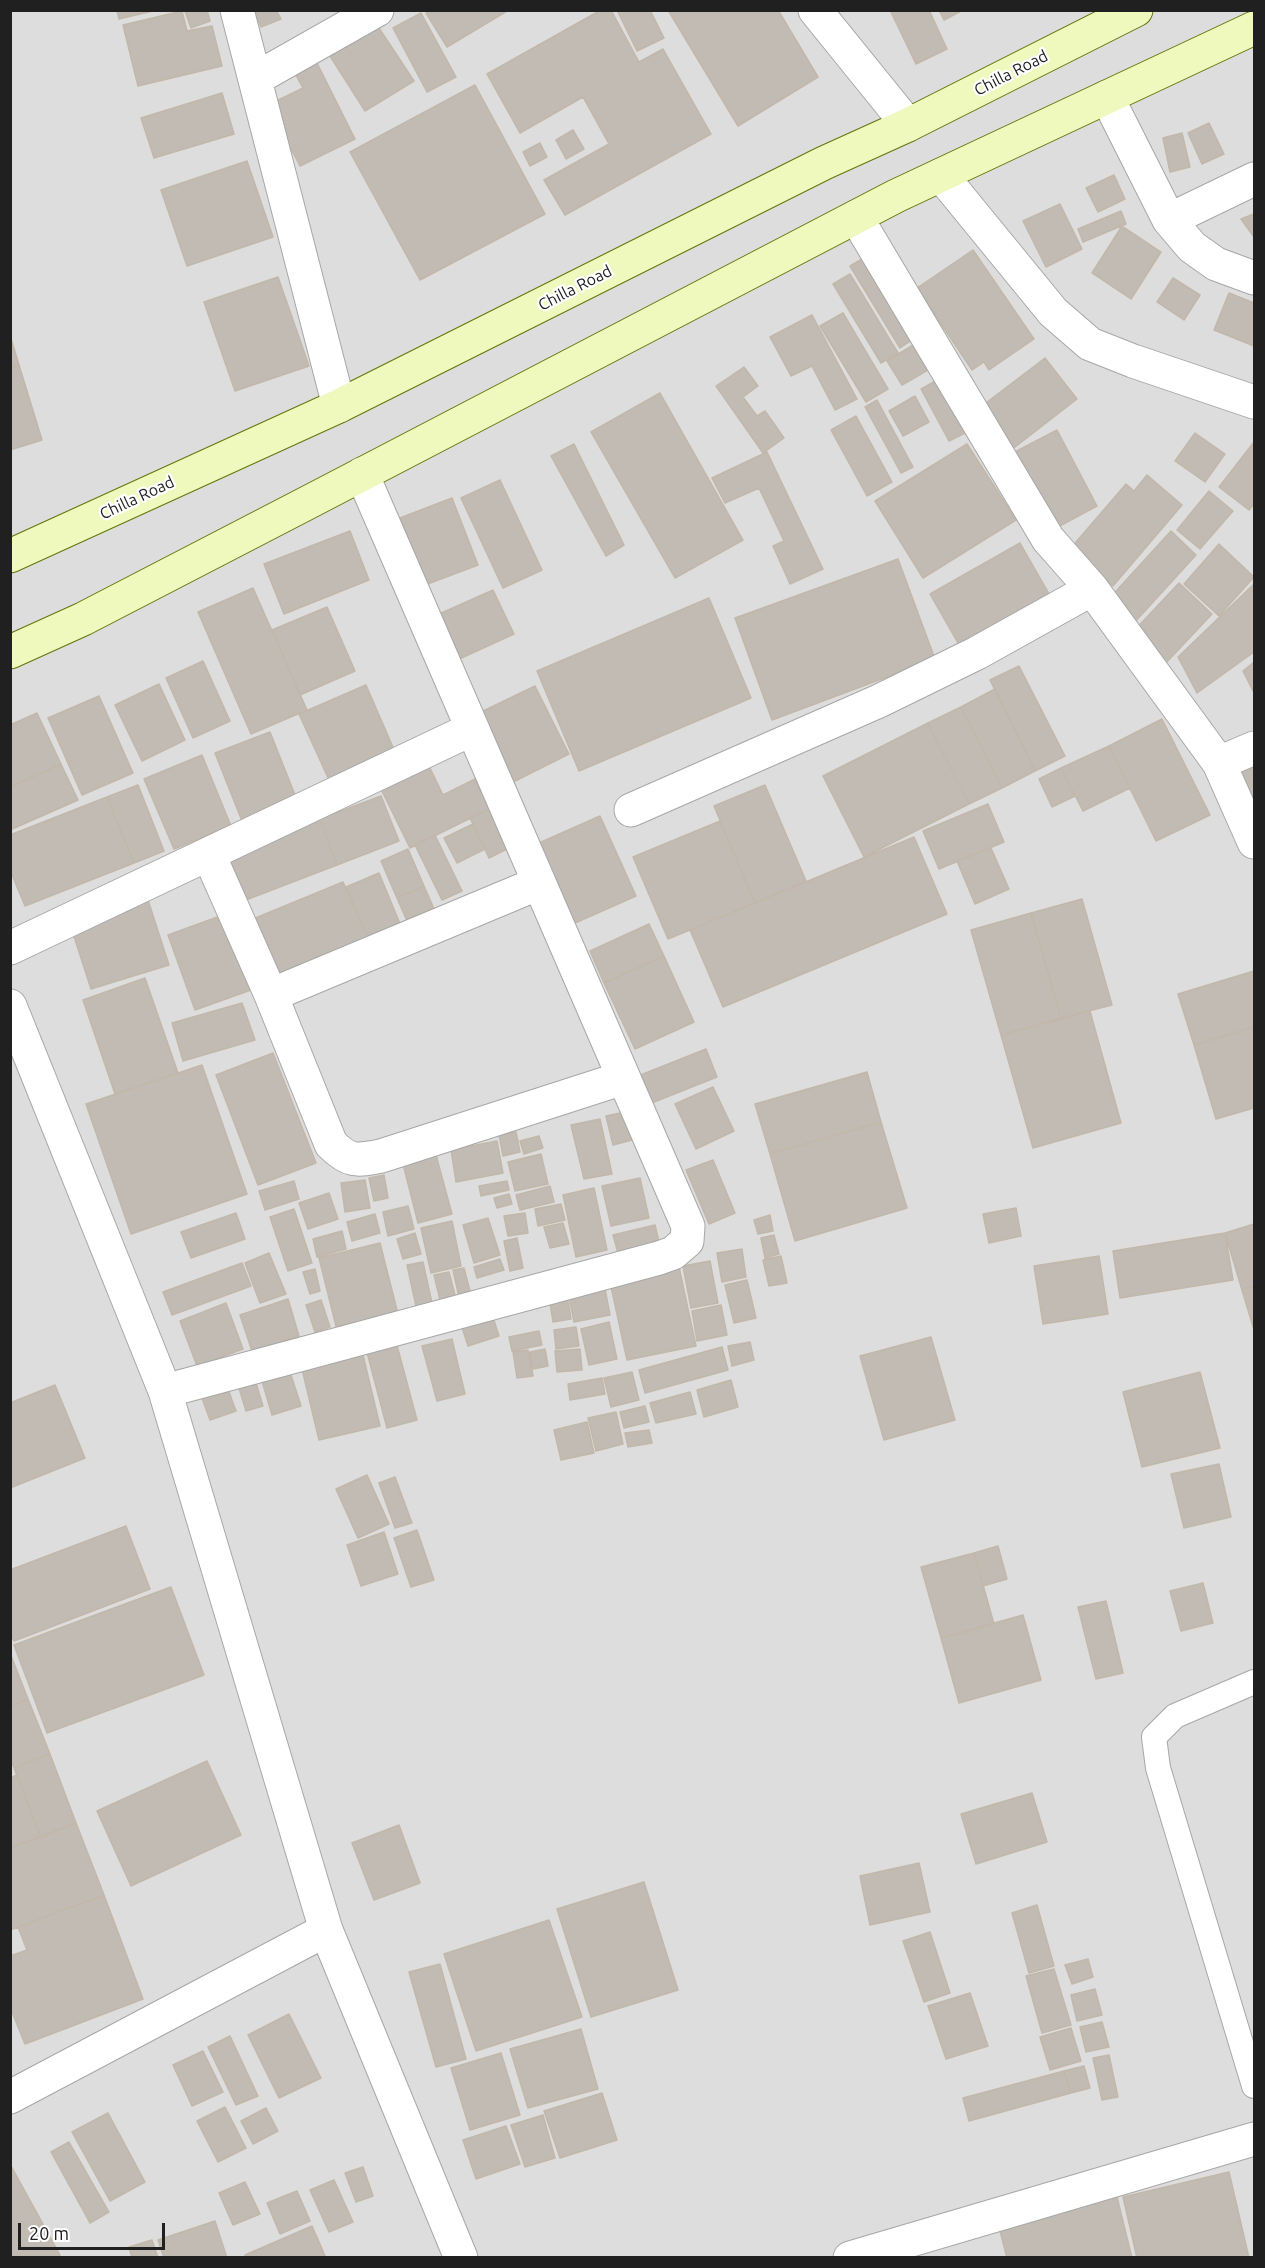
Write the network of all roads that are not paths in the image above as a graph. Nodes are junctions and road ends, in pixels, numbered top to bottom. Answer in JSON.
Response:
{"nodes":[{"id":1,"x":237,"y":10,"type":"edge"},
{"id":2,"x":377,"y":10,"type":"edge"},
{"id":3,"x":815,"y":10,"type":"edge"},
{"id":4,"x":1136,"y":10,"type":"edge"},
{"id":5,"x":1254,"y":28,"type":"edge"},
{"id":6,"x":255,"y":79,"type":"junction"},
{"id":7,"x":1107,"y":97,"type":"junction"},
{"id":8,"x":908,"y":125,"type":"junction"},
{"id":9,"x":941,"y":175,"type":"junction"},
{"id":10,"x":1254,"y":179,"type":"edge"},
{"id":11,"x":856,"y":217,"type":"junction"},
{"id":12,"x":1169,"y":220,"type":"junction"},
{"id":13,"x":1254,"y":278,"type":"edge"},
{"id":14,"x":1254,"y":402,"type":"edge"},
{"id":15,"x":339,"y":406,"type":"junction"},
{"id":16,"x":362,"y":474,"type":"junction"},
{"id":17,"x":10,"y":556,"type":"edge"},
{"id":18,"x":1092,"y":589,"type":"junction"},
{"id":19,"x":10,"y":652,"type":"edge"},
{"id":20,"x":472,"y":729,"type":"junction"},
{"id":21,"x":1254,"y":748,"type":"edge"},
{"id":22,"x":1219,"y":763,"type":"junction"},
{"id":23,"x":631,"y":810,"type":"dead end"},
{"id":24,"x":1254,"y":842,"type":"edge"},
{"id":25,"x":209,"y":855,"type":"junction"},
{"id":26,"x":539,"y":884,"type":"junction"},
{"id":27,"x":10,"y":948,"type":"edge"},
{"id":28,"x":271,"y":995,"type":"junction"},
{"id":29,"x":10,"y":1006,"type":"edge"},
{"id":30,"x":23,"y":1076,"type":"edge"},
{"id":31,"x":623,"y":1078,"type":"junction"},
{"id":32,"x":165,"y":1390,"type":"junction"},
{"id":33,"x":1254,"y":1682,"type":"edge"},
{"id":34,"x":326,"y":1930,"type":"junction"},
{"id":35,"x":1254,"y":2086,"type":"edge"},
{"id":36,"x":10,"y":2097,"type":"edge"},
{"id":37,"x":1254,"y":2139,"type":"edge"},
{"id":38,"x":461,"y":2258,"type":"edge"},
{"id":39,"x":850,"y":2258,"type":"edge"}],
"edges":[{"from":1,"to":6,"type":"street"},
{"from":2,"to":6,"type":"street"},
{"from":3,"to":8,"type":"street"},
{"from":4,"to":8,"type":"main road","name":"Chilla Road"},
{"from":5,"to":7,"type":"main road"},
{"from":6,"to":15,"type":"street"},
{"from":7,"to":9,"type":"main road"},
{"from":7,"to":12,"type":"street"},
{"from":8,"to":15,"type":"main road","name":"Chilla Road"},
{"from":9,"to":11,"type":"main road"},
{"from":9,"to":14,"type":"street"},
{"from":10,"to":12,"type":"street"},
{"from":11,"to":16,"type":"main road"},
{"from":11,"to":18,"type":"street"},
{"from":12,"to":13,"type":"street"},
{"from":15,"to":17,"type":"main road","name":"Chilla Road"},
{"from":16,"to":19,"type":"main road"},
{"from":16,"to":20,"type":"street"},
{"from":18,"to":22,"type":"street"},
{"from":18,"to":23,"type":"street"},
{"from":20,"to":25,"type":"street"},
{"from":20,"to":26,"type":"street"},
{"from":21,"to":22,"type":"street"},
{"from":22,"to":24,"type":"street"},
{"from":25,"to":27,"type":"street"},
{"from":25,"to":28,"type":"street"},
{"from":26,"to":28,"type":"street"},
{"from":26,"to":31,"type":"street"},
{"from":28,"to":31,"type":"street"},
{"from":29,"to":30,"type":"street"},
{"from":30,"to":32,"type":"street"},
{"from":31,"to":32,"type":"street"},
{"from":32,"to":34,"type":"street"},
{"from":33,"to":35,"type":"lane"},
{"from":34,"to":36,"type":"street"},
{"from":34,"to":38,"type":"street"},
{"from":37,"to":39,"type":"street"}]}
